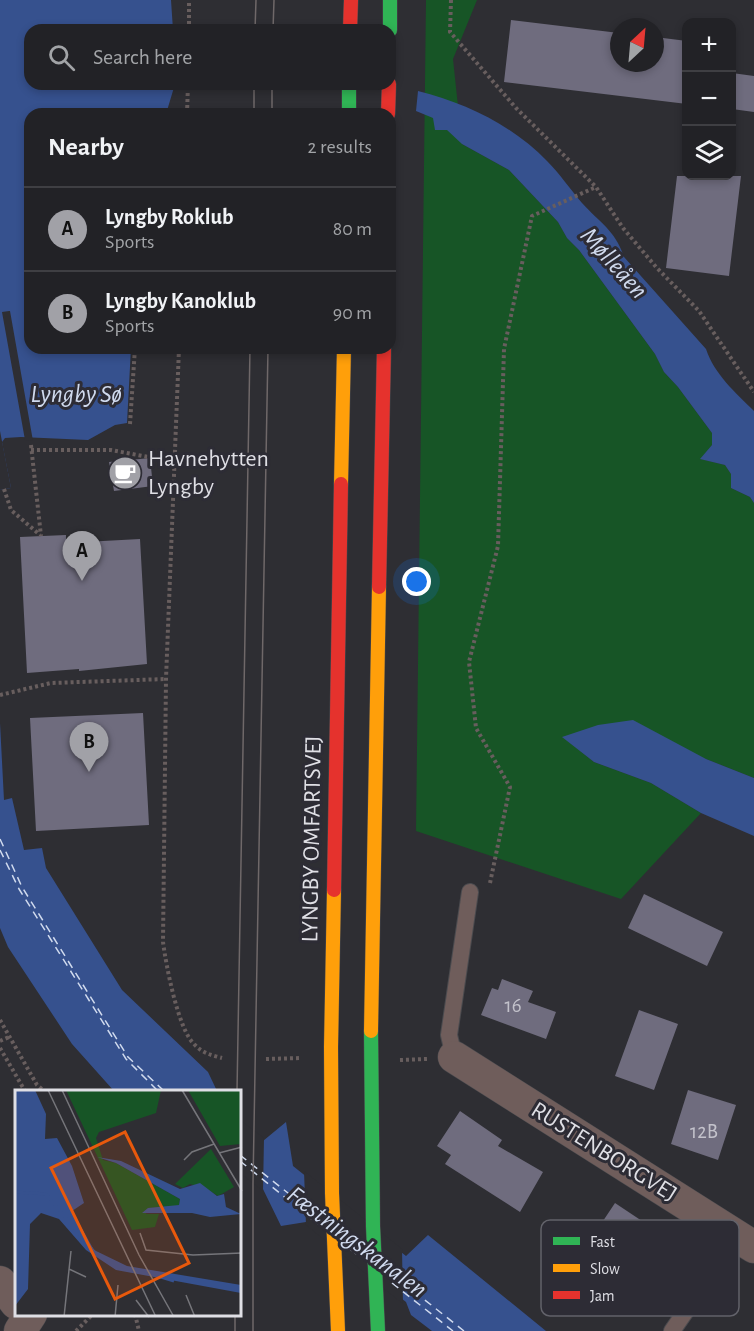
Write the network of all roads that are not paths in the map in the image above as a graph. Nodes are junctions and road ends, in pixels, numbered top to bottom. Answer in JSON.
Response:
{"nodes":[{"id":1,"x":351,"y":0,"type":"edge"},
{"id":2,"x":390,"y":0,"type":"edge"},
{"id":3,"x":350,"y":24,"type":"edge"},
{"id":4,"x":390,"y":24,"type":"edge"},
{"id":5,"x":349,"y":90,"type":"edge"},
{"id":6,"x":389,"y":90,"type":"edge"},
{"id":7,"x":349,"y":108,"type":"edge"},
{"id":8,"x":388,"y":108,"type":"edge"},
{"id":9,"x":344,"y":354,"type":"edge"},
{"id":10,"x":384,"y":354,"type":"edge"},
{"id":11,"x":470,"y":892,"type":"dead end"},
{"id":12,"x":454,"y":1057,"type":"joint"},
{"id":13,"x":711,"y":1220,"type":"edge"},
{"id":14,"x":0,"y":1282,"type":"edge"},
{"id":15,"x":15,"y":1303,"type":"edge"},
{"id":16,"x":684,"y":1316,"type":"edge"},
{"id":17,"x":338,"y":1331,"type":"edge"},
{"id":18,"x":378,"y":1331,"type":"edge"},
{"id":19,"x":672,"y":1331,"type":"edge"}],
"edges":[{"from":1,"to":3,"type":"highway"},
{"from":2,"to":4,"type":"highway"},
{"from":5,"to":7,"type":"highway"},
{"from":6,"to":8,"type":"highway"},
{"from":9,"to":17,"type":"highway","name":"LYNGBY OMFARTSVEJ"},
{"from":10,"to":18,"type":"highway"},
{"from":11,"to":12,"type":"lane"},
{"from":12,"to":13,"type":"street","name":"RUSTENBORGVEJ"},
{"from":14,"to":15,"type":"street"},
{"from":16,"to":19,"type":"lane"}]}
